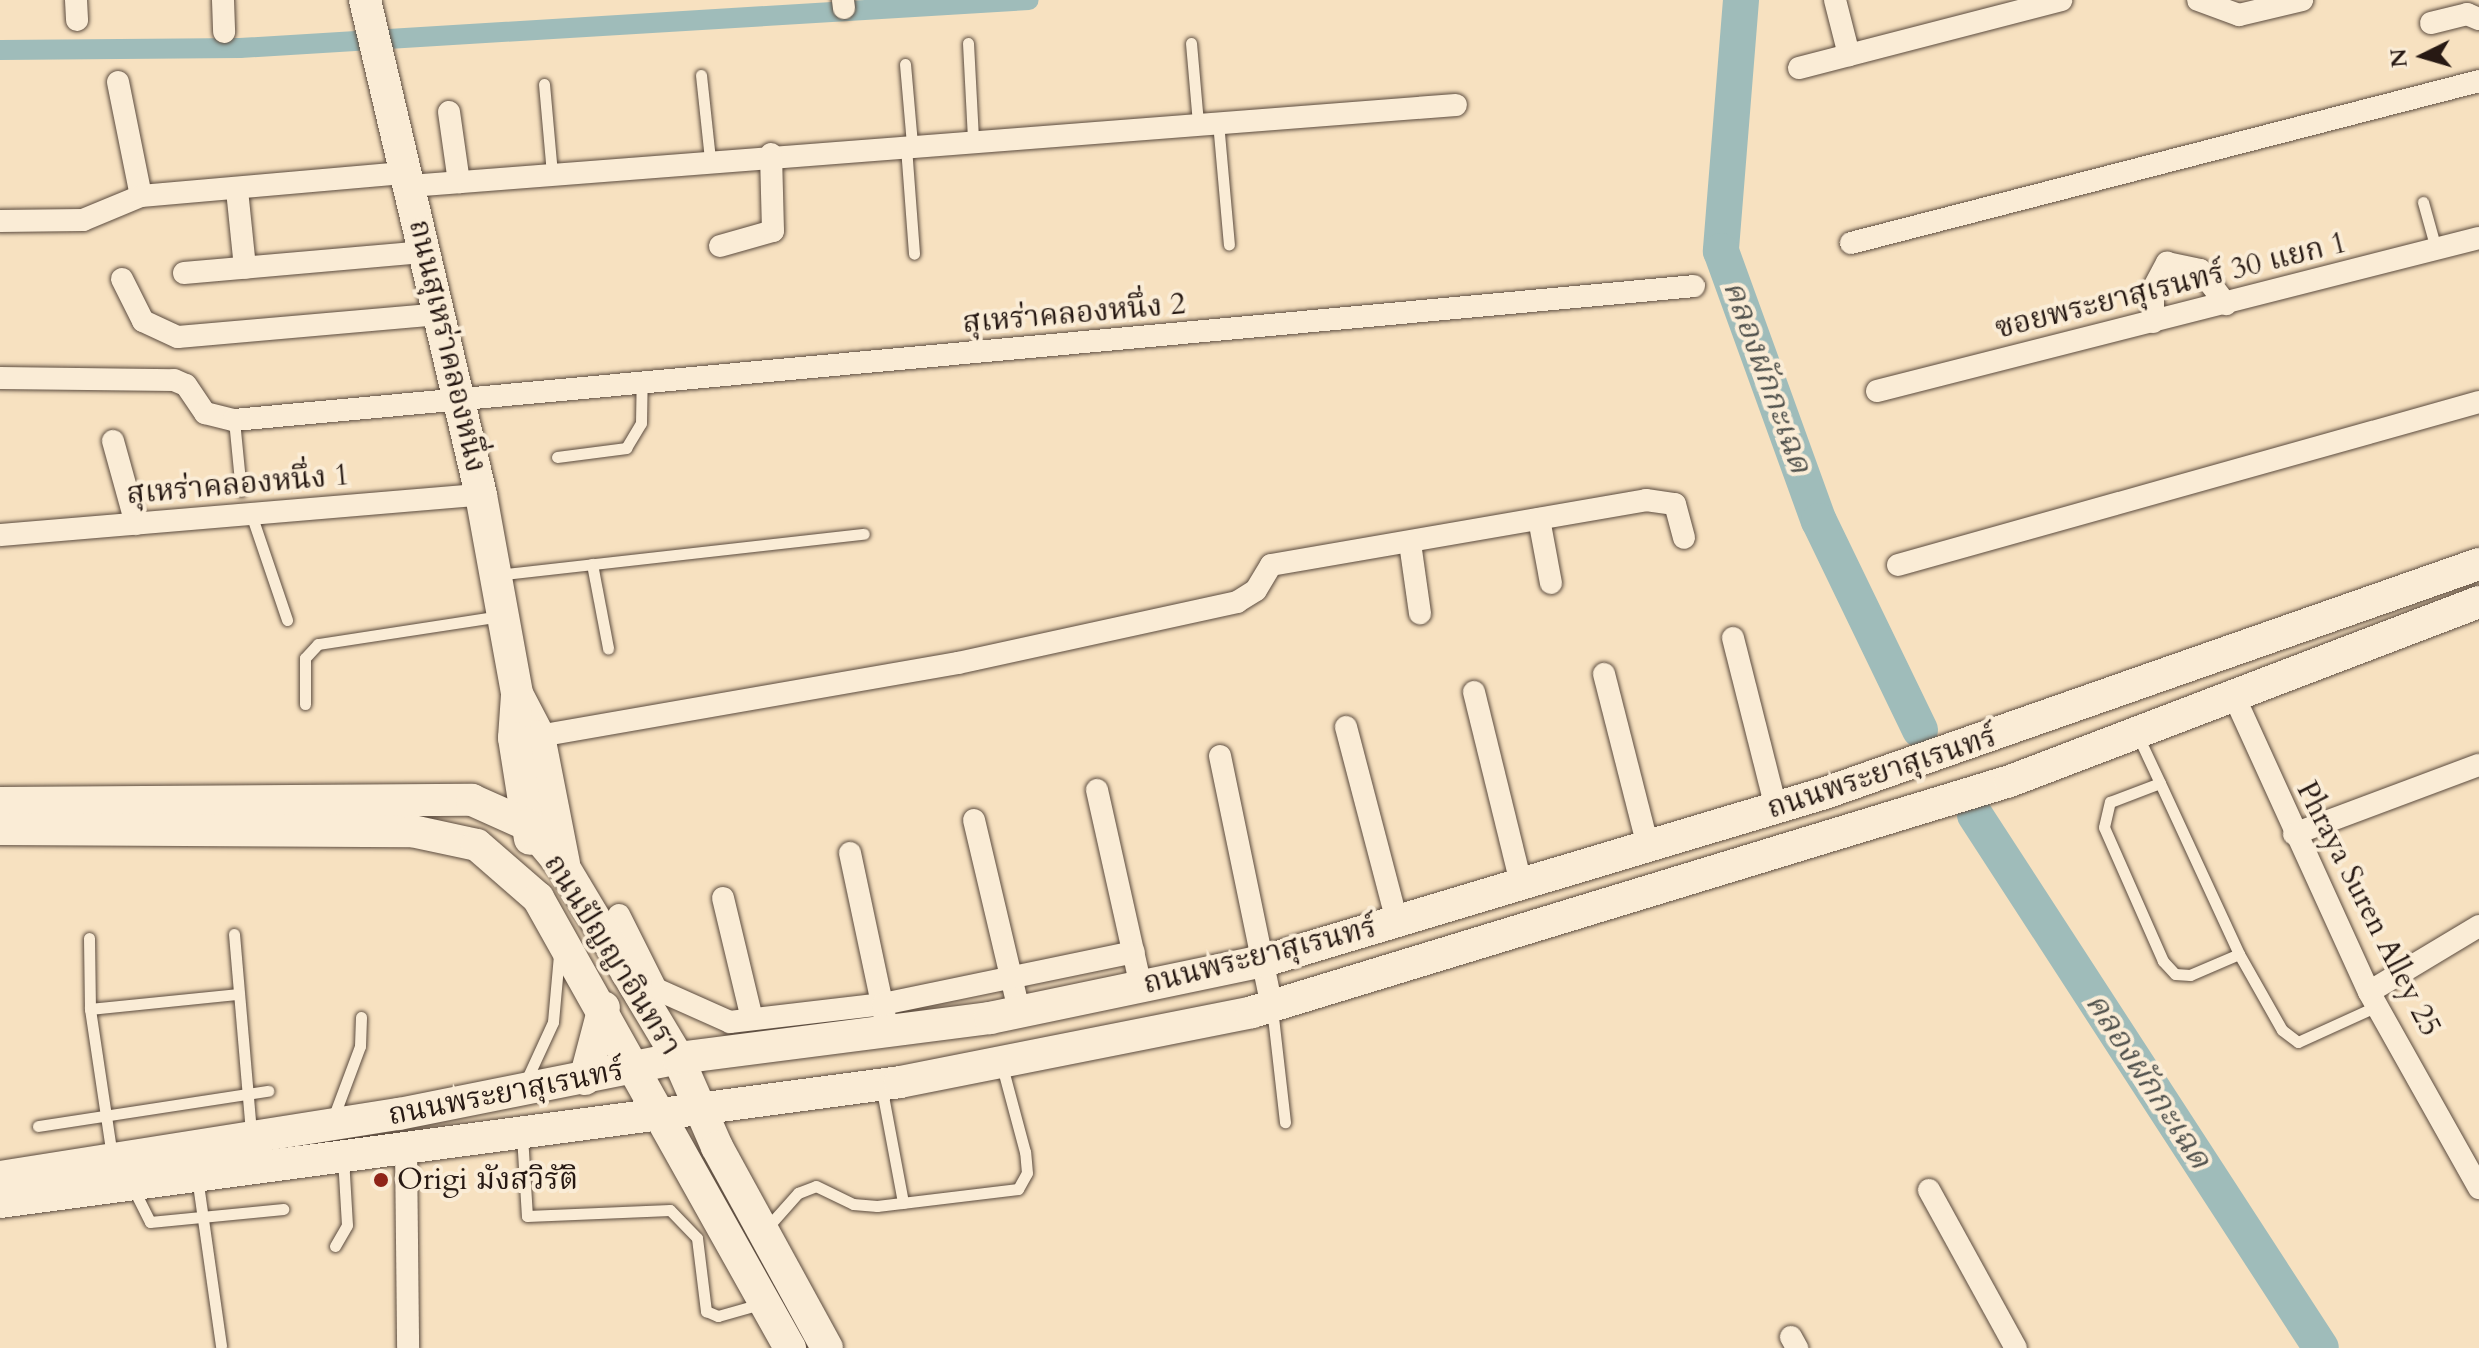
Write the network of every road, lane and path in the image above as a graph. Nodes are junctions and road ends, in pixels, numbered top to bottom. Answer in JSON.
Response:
{"nodes":[{"id":1,"x":223,"y":0,"type":"edge"},
{"id":2,"x":365,"y":0,"type":"edge"},
{"id":3,"x":1835,"y":0,"type":"edge"},
{"id":4,"x":2061,"y":0,"type":"edge"},
{"id":5,"x":2198,"y":0,"type":"edge"},
{"id":6,"x":2302,"y":0,"type":"edge"},
{"id":7,"x":2479,"y":19,"type":"edge"},
{"id":8,"x":2431,"y":23,"type":"dead end"},
{"id":9,"x":224,"y":32,"type":"dead end"},
{"id":10,"x":968,"y":43,"type":"dead end"},
{"id":11,"x":1191,"y":43,"type":"dead end"},
{"id":12,"x":1849,"y":55,"type":"junction"},
{"id":13,"x":905,"y":64,"type":"dead end"},
{"id":14,"x":1799,"y":68,"type":"dead end"},
{"id":15,"x":701,"y":75,"type":"dead end"},
{"id":16,"x":2479,"y":81,"type":"edge"},
{"id":17,"x":118,"y":82,"type":"dead end"},
{"id":18,"x":544,"y":84,"type":"dead end"},
{"id":19,"x":1456,"y":105,"type":"dead end"},
{"id":20,"x":449,"y":112,"type":"dead end"},
{"id":21,"x":1208,"y":122,"type":"junction"},
{"id":22,"x":973,"y":139,"type":"junction"},
{"id":23,"x":909,"y":144,"type":"junction"},
{"id":24,"x":771,"y":154,"type":"junction"},
{"id":25,"x":710,"y":159,"type":"junction"},
{"id":26,"x":552,"y":174,"type":"junction"},
{"id":27,"x":408,"y":180,"type":"junction"},
{"id":28,"x":459,"y":182,"type":"junction"},
{"id":29,"x":237,"y":190,"type":"junction"},
{"id":30,"x":141,"y":196,"type":"junction"},
{"id":31,"x":2423,"y":202,"type":"dead end"},
{"id":32,"x":0,"y":221,"type":"edge"},
{"id":33,"x":2479,"y":238,"type":"edge"},
{"id":34,"x":1851,"y":243,"type":"dead end"},
{"id":35,"x":1229,"y":245,"type":"dead end"},
{"id":36,"x":720,"y":246,"type":"dead end"},
{"id":37,"x":2436,"y":249,"type":"junction"},
{"id":38,"x":425,"y":252,"type":"junction"},
{"id":39,"x":914,"y":254,"type":"dead end"},
{"id":40,"x":245,"y":268,"type":"junction"},
{"id":41,"x":184,"y":273,"type":"dead end"},
{"id":42,"x":122,"y":279,"type":"dead end"},
{"id":43,"x":1694,"y":286,"type":"dead end"},
{"id":44,"x":2226,"y":304,"type":"junction"},
{"id":45,"x":439,"y":314,"type":"junction"},
{"id":46,"x":2153,"y":322,"type":"junction"},
{"id":47,"x":0,"y":378,"type":"edge"},
{"id":48,"x":642,"y":384,"type":"junction"},
{"id":49,"x":1877,"y":391,"type":"dead end"},
{"id":50,"x":459,"y":401,"type":"junction"},
{"id":51,"x":2479,"y":402,"type":"edge"},
{"id":52,"x":234,"y":420,"type":"junction"},
{"id":53,"x":113,"y":441,"type":"dead end"},
{"id":54,"x":557,"y":457,"type":"dead end"},
{"id":55,"x":241,"y":491,"type":"dead end"},
{"id":56,"x":481,"y":495,"type":"junction"},
{"id":57,"x":251,"y":514,"type":"junction"},
{"id":58,"x":1539,"y":519,"type":"junction"},
{"id":59,"x":136,"y":524,"type":"junction"},
{"id":60,"x":864,"y":534,"type":"dead end"},
{"id":61,"x":0,"y":535,"type":"edge"},
{"id":62,"x":1684,"y":538,"type":"dead end"},
{"id":63,"x":1410,"y":543,"type":"junction"},
{"id":64,"x":592,"y":564,"type":"junction"},
{"id":65,"x":2479,"y":564,"type":"edge"},
{"id":66,"x":1898,"y":565,"type":"dead end"},
{"id":67,"x":496,"y":575,"type":"junction"},
{"id":68,"x":1551,"y":583,"type":"dead end"},
{"id":69,"x":2479,"y":602,"type":"edge"},
{"id":70,"x":1420,"y":613,"type":"dead end"},
{"id":71,"x":502,"y":616,"type":"junction"},
{"id":72,"x":287,"y":620,"type":"dead end"},
{"id":73,"x":1733,"y":638,"type":"dead end"},
{"id":74,"x":608,"y":648,"type":"dead end"},
{"id":75,"x":1604,"y":674,"type":"dead end"},
{"id":76,"x":1474,"y":692,"type":"dead end"},
{"id":77,"x":2234,"y":696,"type":"junction"},
{"id":78,"x":305,"y":704,"type":"dead end"},
{"id":79,"x":1346,"y":727,"type":"dead end"},
{"id":80,"x":2137,"y":736,"type":"junction"},
{"id":81,"x":526,"y":737,"type":"junction"},
{"id":82,"x":1220,"y":756,"type":"dead end"},
{"id":83,"x":2479,"y":765,"type":"edge"},
{"id":84,"x":2160,"y":783,"type":"junction"},
{"id":85,"x":1097,"y":790,"type":"dead end"},
{"id":86,"x":472,"y":800,"type":"junction"},
{"id":87,"x":0,"y":803,"type":"edge"},
{"id":88,"x":1776,"y":808,"type":"junction"},
{"id":89,"x":974,"y":820,"type":"dead end"},
{"id":90,"x":528,"y":825,"type":"junction"},
{"id":91,"x":0,"y":829,"type":"edge"},
{"id":92,"x":2294,"y":834,"type":"junction"},
{"id":93,"x":1648,"y":846,"type":"junction"},
{"id":94,"x":850,"y":853,"type":"dead end"},
{"id":95,"x":569,"y":876,"type":"junction"},
{"id":96,"x":1521,"y":884,"type":"junction"},
{"id":97,"x":538,"y":898,"type":"junction"},
{"id":98,"x":723,"y":898,"type":"dead end"},
{"id":99,"x":619,"y":915,"type":"dead end"},
{"id":100,"x":1397,"y":921,"type":"junction"},
{"id":101,"x":2479,"y":926,"type":"edge"},
{"id":102,"x":234,"y":934,"type":"dead end"},
{"id":103,"x":559,"y":934,"type":"junction"},
{"id":104,"x":89,"y":938,"type":"dead end"},
{"id":105,"x":1134,"y":952,"type":"junction"},
{"id":106,"x":2239,"y":954,"type":"junction"},
{"id":107,"x":1264,"y":961,"type":"junction"},
{"id":108,"x":1009,"y":979,"type":"junction"},
{"id":109,"x":1141,"y":987,"type":"junction"},
{"id":110,"x":238,"y":994,"type":"junction"},
{"id":111,"x":2373,"y":999,"type":"junction"},
{"id":112,"x":1272,"y":1006,"type":"junction"},
{"id":113,"x":604,"y":1007,"type":"junction"},
{"id":114,"x":90,"y":1009,"type":"junction"},
{"id":115,"x":1019,"y":1011,"type":"junction"},
{"id":116,"x":361,"y":1017,"type":"dead end"},
{"id":117,"x":752,"y":1019,"type":"junction"},
{"id":118,"x":886,"y":1020,"type":"junction"},
{"id":119,"x":678,"y":1058,"type":"junction"},
{"id":120,"x":1002,"y":1065,"type":"junction"},
{"id":121,"x":637,"y":1067,"type":"junction"},
{"id":122,"x":585,"y":1079,"type":"junction"},
{"id":123,"x":881,"y":1085,"type":"junction"},
{"id":124,"x":268,"y":1091,"type":"dead end"},
{"id":125,"x":522,"y":1091,"type":"junction"},
{"id":126,"x":248,"y":1094,"type":"junction"},
{"id":127,"x":758,"y":1101,"type":"junction"},
{"id":128,"x":698,"y":1109,"type":"junction"},
{"id":129,"x":660,"y":1114,"type":"junction"},
{"id":130,"x":109,"y":1115,"type":"junction"},
{"id":131,"x":607,"y":1118,"type":"junction"},
{"id":132,"x":1285,"y":1122,"type":"dead end"},
{"id":133,"x":38,"y":1126,"type":"dead end"},
{"id":134,"x":521,"y":1130,"type":"junction"},
{"id":135,"x":252,"y":1138,"type":"junction"},
{"id":136,"x":336,"y":1140,"type":"junction"},
{"id":137,"x":406,"y":1146,"type":"junction"},
{"id":138,"x":717,"y":1147,"type":"junction"},
{"id":139,"x":680,"y":1153,"type":"junction"},
{"id":140,"x":122,"y":1172,"type":"junction"},
{"id":141,"x":197,"y":1175,"type":"junction"},
{"id":142,"x":0,"y":1177,"type":"edge"},
{"id":143,"x":2479,"y":1188,"type":"edge"},
{"id":144,"x":1929,"y":1190,"type":"dead end"},
{"id":145,"x":0,"y":1202,"type":"edge"},
{"id":146,"x":903,"y":1203,"type":"junction"},
{"id":147,"x":283,"y":1209,"type":"dead end"},
{"id":148,"x":203,"y":1218,"type":"junction"},
{"id":149,"x":764,"y":1232,"type":"junction"},
{"id":150,"x":335,"y":1246,"type":"dead end"},
{"id":151,"x":765,"y":1303,"type":"junction"},
{"id":152,"x":221,"y":1346,"type":"edge"},
{"id":153,"x":408,"y":1348,"type":"edge"},
{"id":154,"x":790,"y":1348,"type":"edge"},
{"id":155,"x":827,"y":1348,"type":"edge"},
{"id":156,"x":2016,"y":1348,"type":"edge"}],
"edges":[{"from":1,"to":9,"type":"street"},
{"from":2,"to":27,"type":"street","name":"ถนนสุเหร่าคลองหนึ่ง"},
{"from":3,"to":12,"type":"street"},
{"from":4,"to":12,"type":"street"},
{"from":5,"to":6,"type":"street"},
{"from":7,"to":8,"type":"street"},
{"from":10,"to":22,"type":"lane"},
{"from":11,"to":21,"type":"lane"},
{"from":12,"to":14,"type":"street"},
{"from":13,"to":23,"type":"lane"},
{"from":15,"to":25,"type":"lane"},
{"from":16,"to":34,"type":"street"},
{"from":17,"to":30,"type":"street"},
{"from":18,"to":26,"type":"lane"},
{"from":19,"to":21,"type":"street"},
{"from":20,"to":28,"type":"street"},
{"from":21,"to":22,"type":"street"},
{"from":21,"to":35,"type":"lane"},
{"from":22,"to":23,"type":"street"},
{"from":23,"to":24,"type":"street"},
{"from":23,"to":39,"type":"lane"},
{"from":24,"to":25,"type":"street"},
{"from":24,"to":36,"type":"street"},
{"from":25,"to":26,"type":"street"},
{"from":26,"to":28,"type":"street"},
{"from":27,"to":28,"type":"street"},
{"from":27,"to":29,"type":"street"},
{"from":27,"to":38,"type":"street","name":"ถนนสุเหร่าคลองหนึ่ง"},
{"from":29,"to":30,"type":"street"},
{"from":29,"to":40,"type":"street"},
{"from":30,"to":32,"type":"street"},
{"from":31,"to":37,"type":"lane"},
{"from":33,"to":37,"type":"street","name":"ซอยพระยาสุเรนทร์ 30 แยก 1"},
{"from":37,"to":44,"type":"street","name":"ซอยพระยาสุเรนทร์ 30 แยก 1"},
{"from":38,"to":40,"type":"street"},
{"from":38,"to":45,"type":"street","name":"ถนนสุเหร่าคลองหนึ่ง"},
{"from":40,"to":41,"type":"street"},
{"from":42,"to":45,"type":"street"},
{"from":43,"to":48,"type":"street","name":"สุเหร่าคลองหนึ่ง 2"},
{"from":44,"to":46,"type":"street","name":"ซอยพระยาสุเรนทร์ 30 แยก 1"},
{"from":44,"to":46,"type":"street"},
{"from":45,"to":50,"type":"street","name":"ถนนสุเหร่าคลองหนึ่ง"},
{"from":46,"to":49,"type":"street","name":"ซอยพระยาสุเรนทร์ 30 แยก 1"},
{"from":47,"to":52,"type":"street"},
{"from":48,"to":50,"type":"street","name":"สุเหร่าคลองหนึ่ง 2"},
{"from":48,"to":54,"type":"lane"},
{"from":50,"to":52,"type":"street","name":"สุเหร่าคลองหนึ่ง 2"},
{"from":50,"to":56,"type":"street","name":"ถนนสุเหร่าคลองหนึ่ง"},
{"from":51,"to":66,"type":"street"},
{"from":52,"to":55,"type":"lane"},
{"from":53,"to":59,"type":"street"},
{"from":56,"to":57,"type":"street","name":"สุเหร่าคลองหนึ่ง 1"},
{"from":56,"to":67,"type":"street","name":"ถนนสุเหร่าคลองหนึ่ง"},
{"from":57,"to":59,"type":"street","name":"สุเหร่าคลองหนึ่ง 1"},
{"from":57,"to":72,"type":"lane"},
{"from":58,"to":62,"type":"street"},
{"from":58,"to":63,"type":"street"},
{"from":58,"to":68,"type":"street"},
{"from":59,"to":61,"type":"street","name":"สุเหร่าคลองหนึ่ง 1"},
{"from":60,"to":64,"type":"lane"},
{"from":63,"to":70,"type":"street"},
{"from":63,"to":81,"type":"street"},
{"from":64,"to":67,"type":"lane"},
{"from":64,"to":74,"type":"lane"},
{"from":65,"to":88,"type":"street","name":"ถนนพระยาสุเรนทร์"},
{"from":67,"to":71,"type":"street","name":"ถนนสุเหร่าคลองหนึ่ง"},
{"from":69,"to":77,"type":"street","name":"ถนนพระยาสุเรนทร์"},
{"from":71,"to":78,"type":"lane"},
{"from":71,"to":81,"type":"street","name":"ถนนสุเหร่าคลองหนึ่ง"},
{"from":73,"to":88,"type":"street"},
{"from":75,"to":93,"type":"street"},
{"from":76,"to":96,"type":"street"},
{"from":77,"to":80,"type":"street","name":"ถนนพระยาสุเรนทร์"},
{"from":77,"to":92,"type":"street","name":"Phraya Suren Alley 25"},
{"from":79,"to":100,"type":"street"},
{"from":80,"to":84,"type":"lane"},
{"from":80,"to":112,"type":"street","name":"ถนนพระยาสุเรนทร์"},
{"from":81,"to":86,"type":"street"},
{"from":81,"to":90,"type":"street","name":"ถนนสุเหร่าคลองหนึ่ง"},
{"from":81,"to":95,"type":"street","name":"ถนนสุเหร่าคลองหนึ่ง"},
{"from":82,"to":107,"type":"street"},
{"from":83,"to":92,"type":"street"},
{"from":84,"to":106,"type":"lane"},
{"from":84,"to":106,"type":"lane"},
{"from":85,"to":105,"type":"street"},
{"from":86,"to":87,"type":"street","name":"ถนนปัญญาอินทรา"},
{"from":86,"to":90,"type":"street","name":"ถนนปัญญาอินทรา"},
{"from":88,"to":93,"type":"street","name":"ถนนพระยาสุเรนทร์"},
{"from":89,"to":108,"type":"street"},
{"from":90,"to":95,"type":"street","name":"ถนนปัญญาอินทรา"},
{"from":90,"to":97,"type":"street","name":"ถนนสุเหร่าคลองหนึ่ง"},
{"from":91,"to":97,"type":"street","name":"ถนนปัญญาอินทรา"},
{"from":92,"to":111,"type":"street","name":"Phraya Suren Alley 25"},
{"from":93,"to":96,"type":"street","name":"ถนนพระยาสุเรนทร์"},
{"from":94,"to":118,"type":"street"},
{"from":95,"to":97,"type":"street"},
{"from":95,"to":119,"type":"street","name":"ถนนปัญญาอินทรา"},
{"from":96,"to":100,"type":"street","name":"ถนนพระยาสุเรนทร์"},
{"from":97,"to":103,"type":"street","name":"ถนนปัญญาอินทรา"},
{"from":98,"to":117,"type":"street"},
{"from":99,"to":117,"type":"street"},
{"from":100,"to":107,"type":"street","name":"ถนนพระยาสุเรนทร์"},
{"from":101,"to":111,"type":"street"},
{"from":102,"to":110,"type":"lane"},
{"from":103,"to":113,"type":"street","name":"ถนนปัญญาอินทรา"},
{"from":103,"to":125,"type":"lane"},
{"from":104,"to":114,"type":"lane"},
{"from":105,"to":108,"type":"street"},
{"from":105,"to":109,"type":"street"},
{"from":106,"to":111,"type":"lane"},
{"from":107,"to":109,"type":"street","name":"ถนนพระยาสุเรนทร์"},
{"from":107,"to":112,"type":"street"},
{"from":108,"to":115,"type":"street"},
{"from":108,"to":118,"type":"street"},
{"from":109,"to":115,"type":"street","name":"ถนนพระยาสุเรนทร์"},
{"from":110,"to":114,"type":"lane"},
{"from":110,"to":126,"type":"lane"},
{"from":111,"to":143,"type":"street","name":"Phraya Suren Alley 25"},
{"from":112,"to":120,"type":"street","name":"ถนนพระยาสุเรนทร์"},
{"from":112,"to":132,"type":"lane"},
{"from":113,"to":121,"type":"street","name":"ถนนปัญญาอินทรา"},
{"from":113,"to":122,"type":"street"},
{"from":114,"to":130,"type":"lane"},
{"from":115,"to":118,"type":"street","name":"ถนนพระยาสุเรนทร์"},
{"from":116,"to":136,"type":"lane"},
{"from":117,"to":118,"type":"street"},
{"from":118,"to":119,"type":"street","name":"ถนนพระยาสุเรนทร์"},
{"from":119,"to":121,"type":"street","name":"ถนนพระยาสุเรนทร์"},
{"from":119,"to":128,"type":"street","name":"ถนนปัญญาอินทรา"},
{"from":120,"to":123,"type":"street","name":"ถนนพระยาสุเรนทร์"},
{"from":120,"to":146,"type":"lane"},
{"from":121,"to":122,"type":"street","name":"ถนนพระยาสุเรนทร์"},
{"from":121,"to":129,"type":"street","name":"ถนนปัญญาอินทรา"},
{"from":122,"to":125,"type":"street","name":"ถนนพระยาสุเรนทร์"},
{"from":123,"to":127,"type":"street","name":"ถนนพระยาสุเรนทร์"},
{"from":123,"to":146,"type":"lane"},
{"from":124,"to":126,"type":"lane"},
{"from":125,"to":136,"type":"street","name":"ถนนพระยาสุเรนทร์"},
{"from":126,"to":130,"type":"lane"},
{"from":126,"to":135,"type":"lane"},
{"from":127,"to":128,"type":"street","name":"ถนนพระยาสุเรนทร์"},
{"from":127,"to":138,"type":"street"},
{"from":128,"to":129,"type":"street","name":"ถนนพระยาสุเรนทร์"},
{"from":128,"to":138,"type":"street","name":"ถนนปัญญาอินทรา"},
{"from":129,"to":131,"type":"street","name":"ถนนพระยาสุเรนทร์"},
{"from":129,"to":139,"type":"street","name":"ถนนปัญญาอินทรา"},
{"from":130,"to":133,"type":"lane"},
{"from":130,"to":140,"type":"lane"},
{"from":131,"to":134,"type":"street","name":"ถนนพระยาสุเรนทร์"},
{"from":131,"to":139,"type":"street"},
{"from":134,"to":137,"type":"street","name":"ถนนพระยาสุเรนทร์"},
{"from":134,"to":151,"type":"lane"},
{"from":135,"to":136,"type":"street","name":"ถนนพระยาสุเรนทร์"},
{"from":135,"to":140,"type":"street","name":"ถนนพระยาสุเรนทร์"},
{"from":136,"to":137,"type":"street","name":"ถนนพระยาสุเรนทร์"},
{"from":136,"to":141,"type":"street","name":"ถนนพระยาสุเรนทร์"},
{"from":136,"to":150,"type":"lane"},
{"from":137,"to":153,"type":"street"},
{"from":138,"to":149,"type":"street","name":"ถนนปัญญาอินทรา"},
{"from":139,"to":151,"type":"street","name":"ถนนปัญญาอินทรา"},
{"from":140,"to":141,"type":"street","name":"ถนนพระยาสุเรนทร์"},
{"from":140,"to":142,"type":"street","name":"ถนนพระยาสุเรนทร์"},
{"from":140,"to":145,"type":"street","name":"ถนนพระยาสุเรนทร์"},
{"from":140,"to":148,"type":"lane"},
{"from":141,"to":148,"type":"lane"},
{"from":144,"to":156,"type":"street"},
{"from":146,"to":149,"type":"lane"},
{"from":147,"to":148,"type":"lane"},
{"from":148,"to":152,"type":"lane"},
{"from":149,"to":155,"type":"street","name":"ถนนปัญญาอินทรา"},
{"from":151,"to":154,"type":"street","name":"ถนนปัญญาอินทรา"}]}
